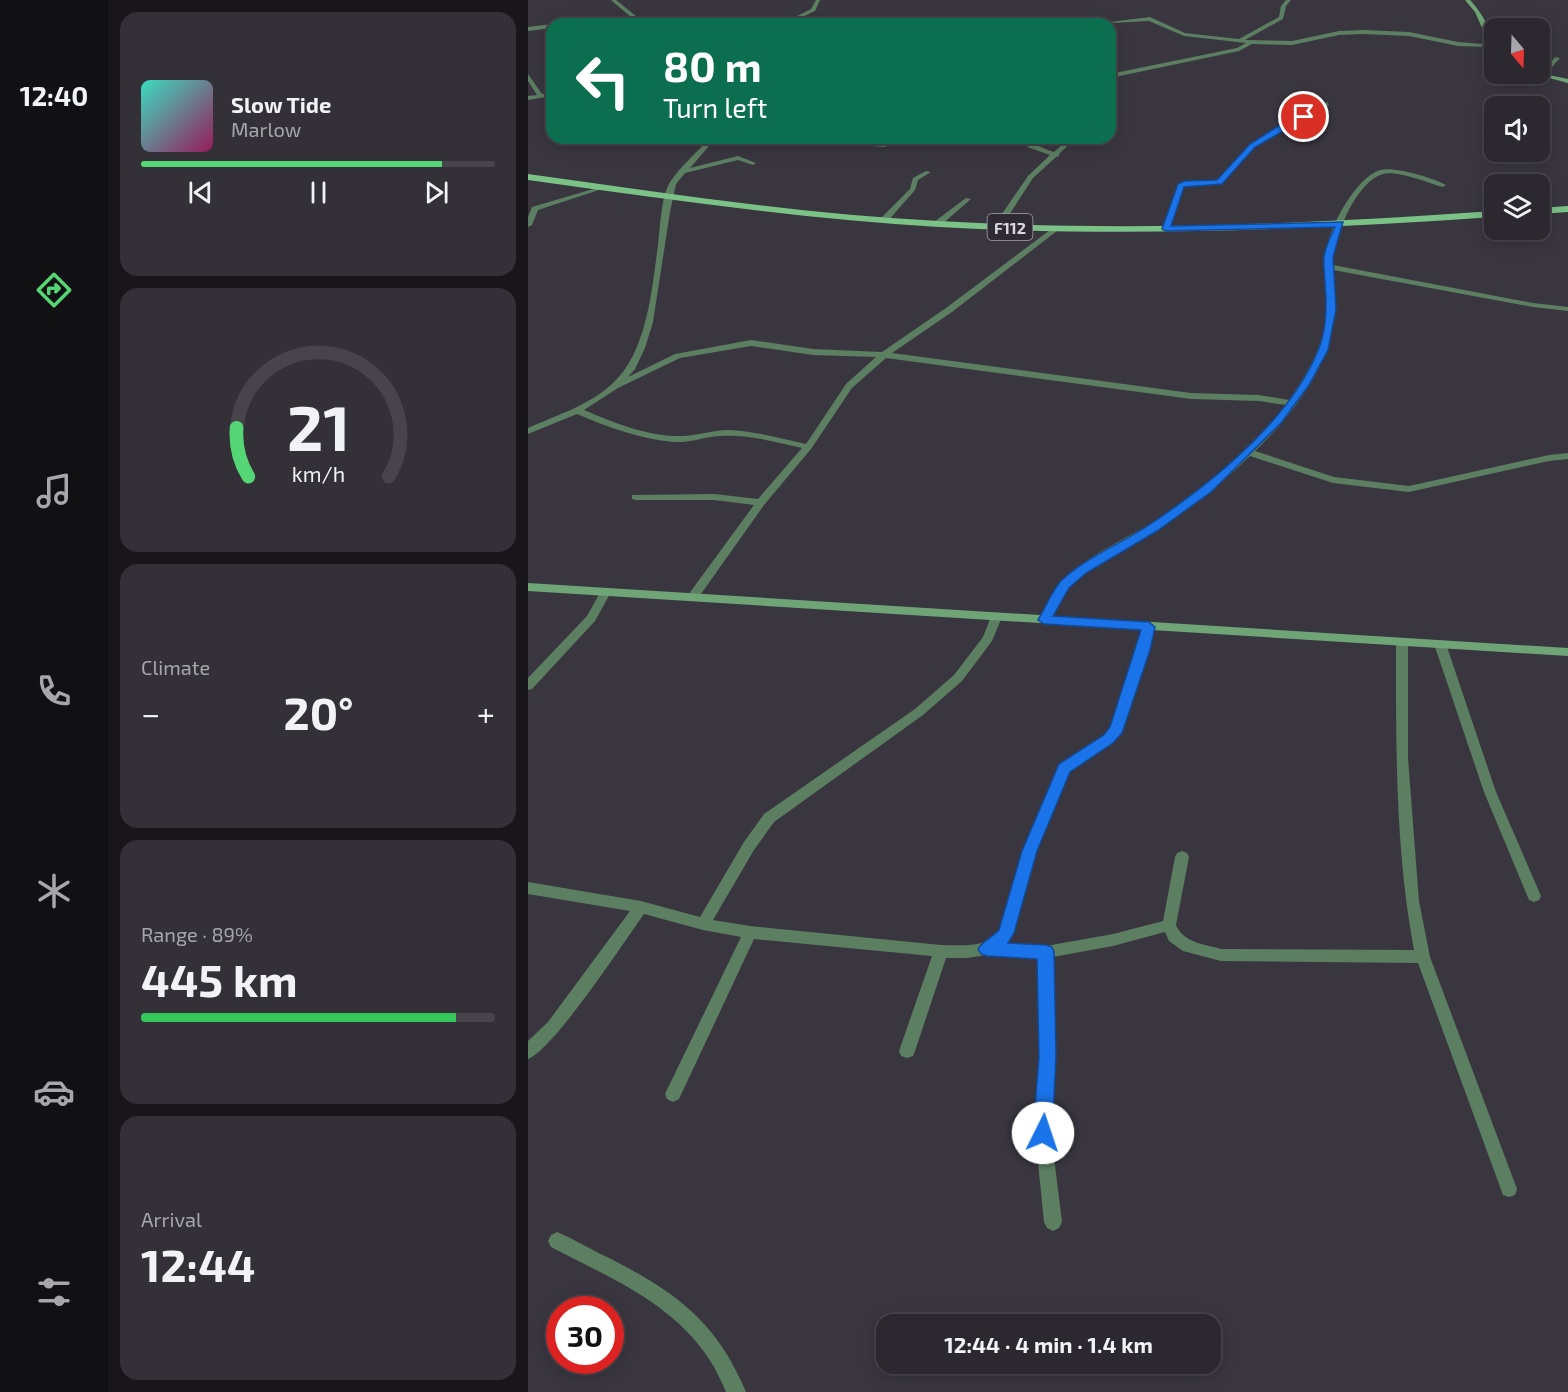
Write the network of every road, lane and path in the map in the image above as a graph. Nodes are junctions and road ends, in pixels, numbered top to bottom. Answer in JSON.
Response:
{"nodes":[{"id":1,"x":613,"y":0,"type":"edge"},
{"id":2,"x":818,"y":0,"type":"edge"},
{"id":3,"x":1289,"y":0,"type":"edge"},
{"id":4,"x":1467,"y":0,"type":"edge"},
{"id":5,"x":635,"y":18,"type":"edge"},
{"id":6,"x":796,"y":18,"type":"edge"},
{"id":7,"x":1116,"y":22,"type":"edge"},
{"id":8,"x":1484,"y":26,"type":"edge"},
{"id":9,"x":546,"y":27,"type":"edge"},
{"id":10,"x":528,"y":29,"type":"edge"},
{"id":11,"x":1239,"y":41,"type":"junction"},
{"id":12,"x":1251,"y":43,"type":"junction"},
{"id":13,"x":1484,"y":45,"type":"edge"},
{"id":14,"x":1557,"y":58,"type":"dead end"},
{"id":15,"x":1550,"y":65,"type":"edge"},
{"id":16,"x":1116,"y":75,"type":"edge"},
{"id":17,"x":528,"y":76,"type":"edge"},
{"id":18,"x":1550,"y":76,"type":"edge"},
{"id":19,"x":1568,"y":81,"type":"edge"},
{"id":20,"x":546,"y":94,"type":"edge"},
{"id":21,"x":540,"y":95,"type":"junction"},
{"id":22,"x":528,"y":98,"type":"edge"},
{"id":23,"x":1327,"y":104,"type":"dead end"},
{"id":24,"x":707,"y":144,"type":"edge"},
{"id":25,"x":873,"y":144,"type":"edge"},
{"id":26,"x":1027,"y":144,"type":"edge"},
{"id":27,"x":1067,"y":144,"type":"edge"},
{"id":28,"x":885,"y":145,"type":"dead end"},
{"id":29,"x":1057,"y":155,"type":"junction"},
{"id":30,"x":753,"y":163,"type":"dead end"},
{"id":31,"x":682,"y":172,"type":"junction"},
{"id":32,"x":928,"y":172,"type":"dead end"},
{"id":33,"x":528,"y":177,"type":"edge"},
{"id":34,"x":1443,"y":185,"type":"dead end"},
{"id":35,"x":602,"y":188,"type":"junction"},
{"id":36,"x":668,"y":197,"type":"junction"},
{"id":37,"x":968,"y":199,"type":"dead end"},
{"id":38,"x":1568,"y":209,"type":"edge"},
{"id":39,"x":1550,"y":210,"type":"edge"},
{"id":40,"x":1484,"y":215,"type":"edge"},
{"id":41,"x":884,"y":220,"type":"junction"},
{"id":42,"x":937,"y":224,"type":"junction"},
{"id":43,"x":1340,"y":224,"type":"junction"},
{"id":44,"x":528,"y":225,"type":"edge"},
{"id":45,"x":997,"y":227,"type":"junction"},
{"id":46,"x":1054,"y":228,"type":"junction"},
{"id":47,"x":1166,"y":229,"type":"junction"},
{"id":48,"x":1330,"y":267,"type":"junction"},
{"id":49,"x":1568,"y":309,"type":"edge"},
{"id":50,"x":884,"y":355,"type":"junction"},
{"id":51,"x":617,"y":386,"type":"junction"},
{"id":52,"x":1291,"y":403,"type":"junction"},
{"id":53,"x":576,"y":410,"type":"junction"},
{"id":54,"x":528,"y":431,"type":"edge"},
{"id":55,"x":808,"y":447,"type":"junction"},
{"id":56,"x":1248,"y":452,"type":"junction"},
{"id":57,"x":1568,"y":456,"type":"edge"},
{"id":58,"x":636,"y":497,"type":"dead end"},
{"id":59,"x":760,"y":503,"type":"junction"},
{"id":60,"x":528,"y":588,"type":"edge"},
{"id":61,"x":606,"y":592,"type":"junction"},
{"id":62,"x":692,"y":598,"type":"junction"},
{"id":63,"x":996,"y":617,"type":"junction"},
{"id":64,"x":1044,"y":620,"type":"junction"},
{"id":65,"x":1149,"y":627,"type":"junction"},
{"id":66,"x":1402,"y":642,"type":"junction"},
{"id":67,"x":1440,"y":644,"type":"junction"},
{"id":68,"x":1568,"y":652,"type":"edge"},
{"id":69,"x":528,"y":686,"type":"edge"},
{"id":70,"x":1182,"y":857,"type":"dead end"},
{"id":71,"x":528,"y":888,"type":"edge"},
{"id":72,"x":1534,"y":896,"type":"dead end"},
{"id":73,"x":641,"y":907,"type":"junction"},
{"id":74,"x":704,"y":924,"type":"junction"},
{"id":75,"x":1169,"y":925,"type":"junction"},
{"id":76,"x":750,"y":932,"type":"junction"},
{"id":77,"x":987,"y":949,"type":"junction"},
{"id":78,"x":940,"y":951,"type":"junction"},
{"id":79,"x":1046,"y":952,"type":"junction"},
{"id":80,"x":1423,"y":957,"type":"junction"},
{"id":81,"x":907,"y":1051,"type":"dead end"},
{"id":82,"x":528,"y":1052,"type":"edge"},
{"id":83,"x":673,"y":1094,"type":"dead end"},
{"id":84,"x":1509,"y":1189,"type":"dead end"},
{"id":85,"x":1053,"y":1222,"type":"dead end"},
{"id":86,"x":557,"y":1241,"type":"dead end"},
{"id":87,"x":736,"y":1392,"type":"edge"}],
"edges":[{"from":1,"to":5,"type":"street"},
{"from":2,"to":6,"type":"street"},
{"from":3,"to":11,"type":"street"},
{"from":4,"to":8,"type":"main road"},
{"from":7,"to":11,"type":"street"},
{"from":9,"to":10,"type":"street"},
{"from":11,"to":12,"type":"street"},
{"from":12,"to":13,"type":"street"},
{"from":12,"to":16,"type":"street"},
{"from":14,"to":15,"type":"street"},
{"from":17,"to":21,"type":"street"},
{"from":18,"to":19,"type":"main road"},
{"from":20,"to":21,"type":"street"},
{"from":21,"to":22,"type":"street"},
{"from":23,"to":47,"type":"street"},
{"from":24,"to":31,"type":"street"},
{"from":25,"to":28,"type":"street"},
{"from":26,"to":29,"type":"street"},
{"from":27,"to":29,"type":"street"},
{"from":29,"to":45,"type":"street"},
{"from":30,"to":31,"type":"street"},
{"from":31,"to":36,"type":"street"},
{"from":32,"to":41,"type":"street"},
{"from":33,"to":35,"type":"main road","number":"F112"},
{"from":34,"to":43,"type":"street"},
{"from":35,"to":36,"type":"main road","number":"F112"},
{"from":35,"to":44,"type":"street"},
{"from":36,"to":41,"type":"main road","number":"F112"},
{"from":36,"to":51,"type":"street"},
{"from":37,"to":42,"type":"street"},
{"from":38,"to":39,"type":"main road"},
{"from":40,"to":43,"type":"main road","number":"F112"},
{"from":41,"to":42,"type":"main road","number":"F112"},
{"from":42,"to":45,"type":"main road","number":"F112"},
{"from":43,"to":47,"type":"main road","number":"F112"},
{"from":43,"to":48,"type":"street"},
{"from":45,"to":46,"type":"main road","number":"F112"},
{"from":46,"to":47,"type":"main road","number":"F112"},
{"from":46,"to":50,"type":"street"},
{"from":48,"to":49,"type":"street"},
{"from":48,"to":52,"type":"street"},
{"from":50,"to":51,"type":"street"},
{"from":50,"to":52,"type":"street"},
{"from":50,"to":55,"type":"street"},
{"from":51,"to":53,"type":"street"},
{"from":52,"to":56,"type":"street"},
{"from":53,"to":54,"type":"street"},
{"from":53,"to":55,"type":"street"},
{"from":55,"to":59,"type":"street"},
{"from":56,"to":57,"type":"street"},
{"from":56,"to":64,"type":"street"},
{"from":58,"to":59,"type":"street"},
{"from":59,"to":62,"type":"street"},
{"from":60,"to":61,"type":"main road"},
{"from":61,"to":62,"type":"main road"},
{"from":61,"to":69,"type":"street"},
{"from":62,"to":63,"type":"main road"},
{"from":63,"to":64,"type":"main road"},
{"from":63,"to":74,"type":"street"},
{"from":64,"to":65,"type":"main road"},
{"from":65,"to":66,"type":"main road"},
{"from":65,"to":77,"type":"street"},
{"from":66,"to":67,"type":"main road"},
{"from":66,"to":80,"type":"street"},
{"from":67,"to":68,"type":"main road"},
{"from":67,"to":72,"type":"street"},
{"from":70,"to":75,"type":"street"},
{"from":71,"to":73,"type":"street"},
{"from":73,"to":74,"type":"street"},
{"from":73,"to":82,"type":"street"},
{"from":74,"to":76,"type":"street"},
{"from":75,"to":79,"type":"street"},
{"from":75,"to":80,"type":"street"},
{"from":76,"to":78,"type":"street"},
{"from":76,"to":83,"type":"street"},
{"from":77,"to":78,"type":"street"},
{"from":77,"to":79,"type":"street"},
{"from":78,"to":81,"type":"street"},
{"from":79,"to":85,"type":"street"},
{"from":80,"to":84,"type":"street"},
{"from":86,"to":87,"type":"street"}]}
